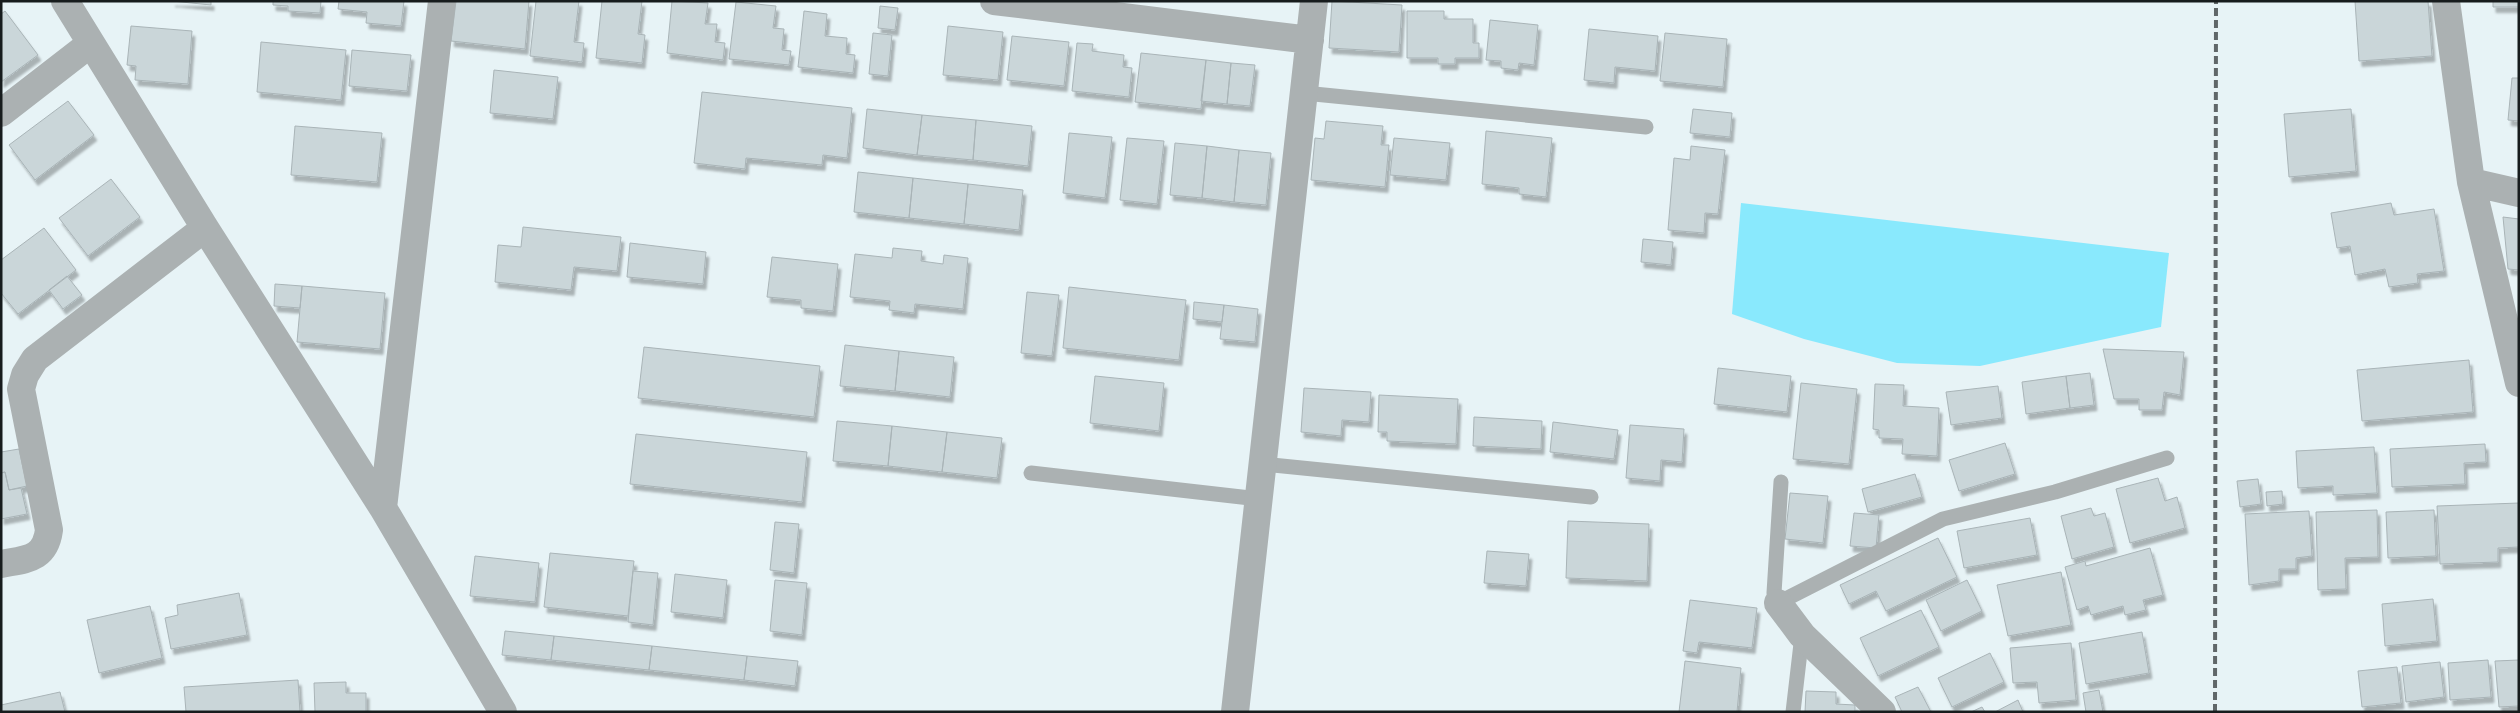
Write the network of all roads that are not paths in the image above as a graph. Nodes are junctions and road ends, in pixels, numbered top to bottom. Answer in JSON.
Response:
{"nodes":[{"id":1,"x":65,"y":1,"type":"edge"},
{"id":2,"x":442,"y":1,"type":"edge"},
{"id":3,"x":994,"y":1,"type":"edge"},
{"id":4,"x":1314,"y":1,"type":"edge"},
{"id":5,"x":2446,"y":1,"type":"edge"},
{"id":6,"x":1310,"y":40,"type":"junction"},
{"id":7,"x":90,"y":44,"type":"junction"},
{"id":8,"x":1304,"y":93,"type":"junction"},
{"id":9,"x":1,"y":113,"type":"edge"},
{"id":10,"x":1646,"y":127,"type":"dead end"},
{"id":11,"x":2471,"y":182,"type":"junction"},
{"id":12,"x":2519,"y":193,"type":"edge"},
{"id":13,"x":205,"y":228,"type":"junction"},
{"id":14,"x":2519,"y":383,"type":"edge"},
{"id":15,"x":2167,"y":458,"type":"dead end"},
{"id":16,"x":1263,"y":464,"type":"junction"},
{"id":17,"x":1031,"y":472,"type":"dead end"},
{"id":18,"x":1781,"y":482,"type":"dead end"},
{"id":19,"x":1591,"y":497,"type":"dead end"},
{"id":20,"x":1259,"y":499,"type":"junction"},
{"id":21,"x":383,"y":508,"type":"junction"},
{"id":22,"x":1,"y":564,"type":"edge"},
{"id":23,"x":1778,"y":603,"type":"junction"},
{"id":24,"x":1802,"y":635,"type":"junction"},
{"id":25,"x":503,"y":712,"type":"edge"},
{"id":26,"x":1235,"y":712,"type":"edge"},
{"id":27,"x":1793,"y":712,"type":"edge"},
{"id":28,"x":1882,"y":712,"type":"edge"}],
"edges":[{"from":1,"to":7,"type":"street"},
{"from":2,"to":21,"type":"street"},
{"from":3,"to":6,"type":"street"},
{"from":4,"to":6,"type":"street"},
{"from":5,"to":11,"type":"street"},
{"from":6,"to":8,"type":"street"},
{"from":7,"to":9,"type":"street"},
{"from":7,"to":13,"type":"street"},
{"from":8,"to":10,"type":"lane"},
{"from":8,"to":16,"type":"street"},
{"from":11,"to":12,"type":"street"},
{"from":11,"to":14,"type":"street"},
{"from":13,"to":21,"type":"street"},
{"from":13,"to":22,"type":"street"},
{"from":15,"to":23,"type":"lane"},
{"from":16,"to":19,"type":"lane"},
{"from":16,"to":20,"type":"street"},
{"from":17,"to":20,"type":"lane"},
{"from":18,"to":23,"type":"lane"},
{"from":20,"to":26,"type":"street"},
{"from":21,"to":25,"type":"street"},
{"from":23,"to":24,"type":"street"},
{"from":24,"to":27,"type":"lane"},
{"from":24,"to":28,"type":"street"}]}
